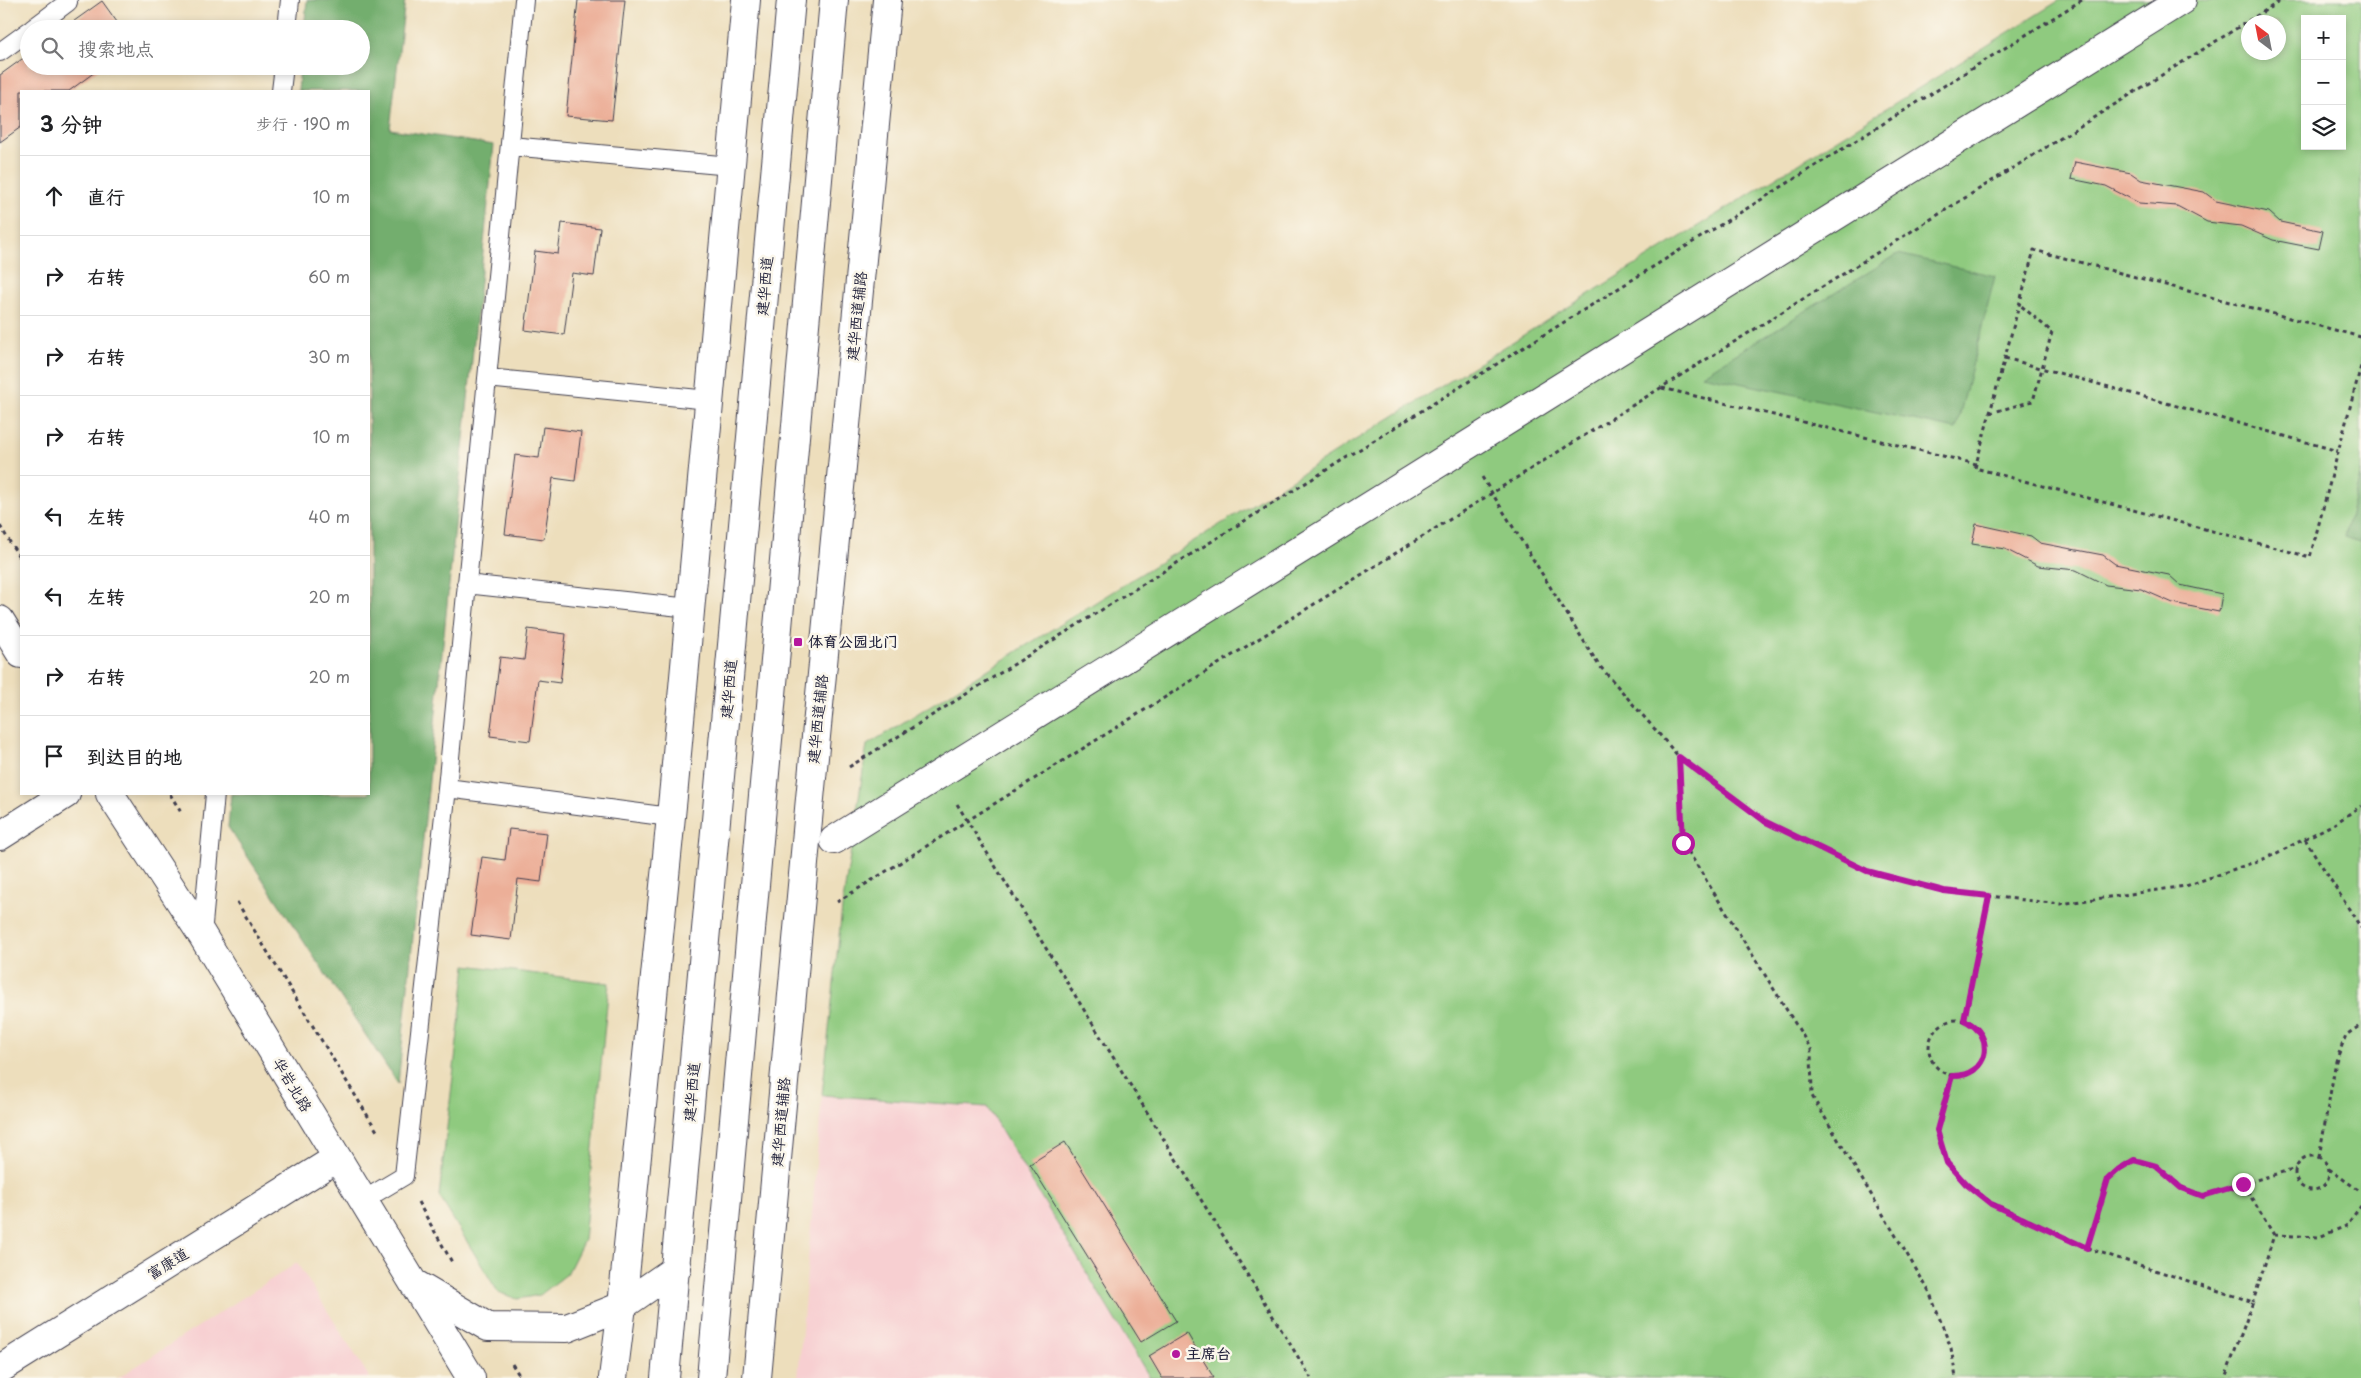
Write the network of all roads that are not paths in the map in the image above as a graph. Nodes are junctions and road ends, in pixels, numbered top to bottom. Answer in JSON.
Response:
{"nodes":[{"id":1,"x":290,"y":0,"type":"edge"},
{"id":2,"x":524,"y":0,"type":"edge"},
{"id":3,"x":746,"y":0,"type":"edge"},
{"id":4,"x":791,"y":0,"type":"edge"},
{"id":5,"x":834,"y":0,"type":"edge"},
{"id":6,"x":887,"y":0,"type":"edge"},
{"id":7,"x":2182,"y":0,"type":"edge"},
{"id":8,"x":68,"y":2,"type":"dead end"},
{"id":9,"x":44,"y":20,"type":"edge"},
{"id":10,"x":288,"y":20,"type":"edge"},
{"id":11,"x":20,"y":37,"type":"edge"},
{"id":12,"x":0,"y":52,"type":"edge"},
{"id":13,"x":283,"y":75,"type":"edge"},
{"id":14,"x":281,"y":90,"type":"edge"},
{"id":15,"x":510,"y":146,"type":"junction"},
{"id":16,"x":731,"y":166,"type":"junction"},
{"id":17,"x":487,"y":378,"type":"junction"},
{"id":18,"x":709,"y":400,"type":"junction"},
{"id":19,"x":466,"y":584,"type":"junction"},
{"id":20,"x":690,"y":608,"type":"junction"},
{"id":21,"x":0,"y":620,"type":"edge"},
{"id":22,"x":20,"y":652,"type":"edge"},
{"id":23,"x":446,"y":788,"type":"junction"},
{"id":24,"x":64,"y":795,"type":"edge"},
{"id":25,"x":111,"y":795,"type":"edge"},
{"id":26,"x":215,"y":795,"type":"edge"},
{"id":27,"x":670,"y":817,"type":"junction"},
{"id":28,"x":0,"y":836,"type":"edge"},
{"id":29,"x":834,"y":840,"type":"dead end"},
{"id":30,"x":202,"y":935,"type":"junction"},
{"id":31,"x":337,"y":1158,"type":"junction"},
{"id":32,"x":362,"y":1201,"type":"junction"},
{"id":33,"x":677,"y":1268,"type":"junction"},
{"id":34,"x":416,"y":1285,"type":"junction"},
{"id":35,"x":622,"y":1306,"type":"junction"},
{"id":36,"x":0,"y":1369,"type":"edge"},
{"id":37,"x":471,"y":1378,"type":"edge"},
{"id":38,"x":613,"y":1378,"type":"edge"},
{"id":39,"x":665,"y":1378,"type":"edge"},
{"id":40,"x":711,"y":1378,"type":"edge"},
{"id":41,"x":757,"y":1378,"type":"edge"}],
"edges":[{"from":1,"to":10,"type":"lane"},
{"from":2,"to":15,"type":"lane"},
{"from":3,"to":16,"type":"street"},
{"from":4,"to":33,"type":"street","name":"建华西道"},
{"from":5,"to":40,"type":"street"},
{"from":6,"to":41,"type":"street","name":"建华西道辅路"},
{"from":7,"to":29,"type":"street"},
{"from":8,"to":9,"type":"lane"},
{"from":11,"to":12,"type":"lane"},
{"from":13,"to":14,"type":"lane"},
{"from":15,"to":16,"type":"lane"},
{"from":15,"to":17,"type":"lane"},
{"from":16,"to":18,"type":"street"},
{"from":17,"to":18,"type":"lane"},
{"from":17,"to":19,"type":"lane"},
{"from":18,"to":20,"type":"street"},
{"from":19,"to":20,"type":"lane"},
{"from":19,"to":23,"type":"lane"},
{"from":20,"to":27,"type":"street"},
{"from":21,"to":22,"type":"street"},
{"from":23,"to":27,"type":"lane"},
{"from":23,"to":32,"type":"lane"},
{"from":24,"to":28,"type":"street"},
{"from":25,"to":30,"type":"street","name":"华岩北路"},
{"from":26,"to":30,"type":"lane"},
{"from":27,"to":35,"type":"street"},
{"from":30,"to":31,"type":"street","name":"华岩北路"},
{"from":31,"to":32,"type":"street","name":"华岩北路"},
{"from":31,"to":36,"type":"street","name":"富康道"},
{"from":32,"to":34,"type":"street","name":"华岩北路"},
{"from":33,"to":35,"type":"street"},
{"from":33,"to":39,"type":"street","name":"建华西道"},
{"from":34,"to":35,"type":"street"},
{"from":34,"to":37,"type":"street","name":"华岩北路"},
{"from":35,"to":38,"type":"street"}]}
